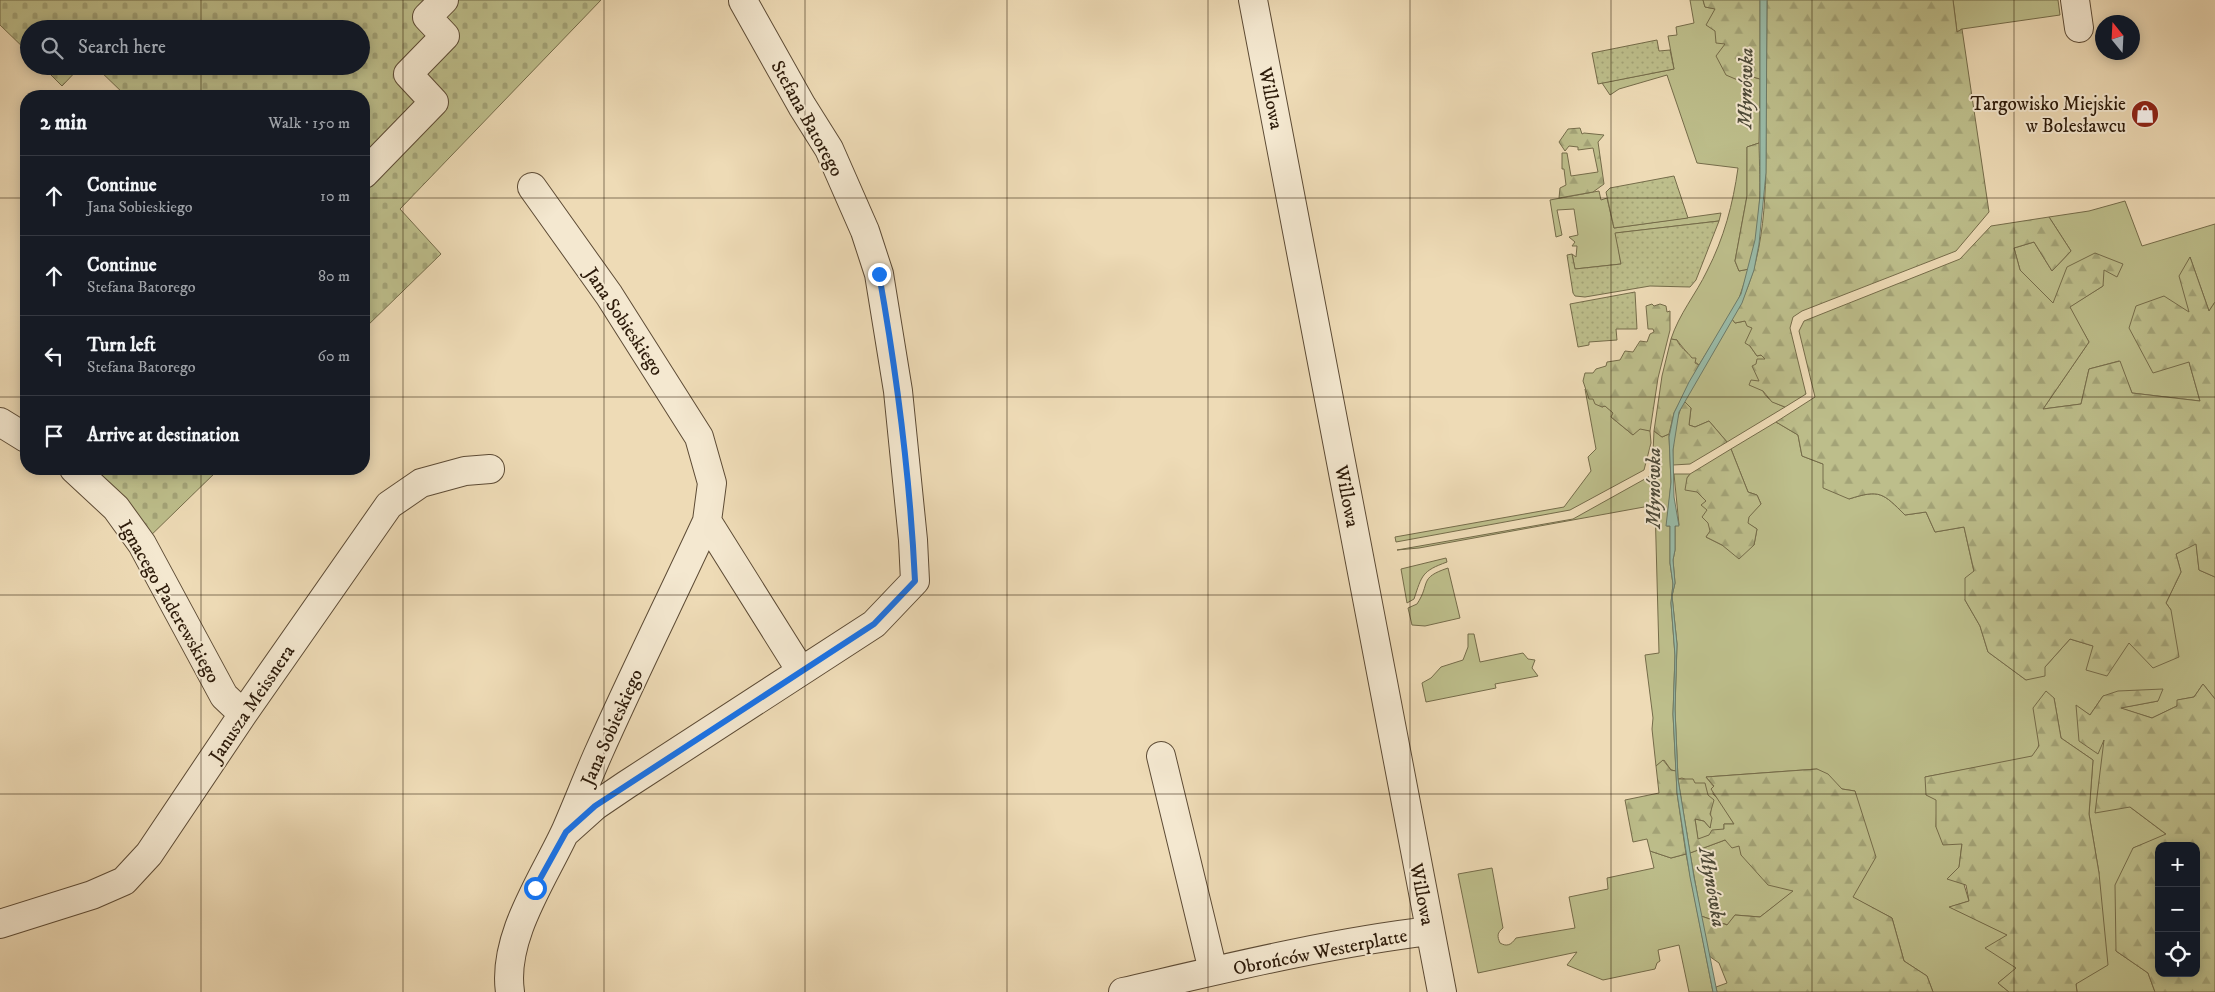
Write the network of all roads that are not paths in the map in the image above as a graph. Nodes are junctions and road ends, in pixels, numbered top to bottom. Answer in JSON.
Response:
{"nodes":[{"id":1,"x":1253,"y":0,"type":"edge"},
{"id":2,"x":2075,"y":0,"type":"edge"},
{"id":3,"x":743,"y":2,"type":"dead end"},
{"id":4,"x":427,"y":6,"type":"edge"},
{"id":5,"x":2079,"y":28,"type":"dead end"},
{"id":6,"x":370,"y":168,"type":"edge"},
{"id":7,"x":532,"y":187,"type":"dead end"},
{"id":8,"x":0,"y":422,"type":"edge"},
{"id":9,"x":20,"y":434,"type":"edge"},
{"id":10,"x":490,"y":469,"type":"dead end"},
{"id":11,"x":81,"y":475,"type":"edge"},
{"id":12,"x":707,"y":521,"type":"junction"},
{"id":13,"x":801,"y":671,"type":"junction"},
{"id":14,"x":243,"y":714,"type":"junction"},
{"id":15,"x":1161,"y":756,"type":"dead end"},
{"id":16,"x":566,"y":832,"type":"junction"},
{"id":17,"x":0,"y":924,"type":"edge"},
{"id":18,"x":1430,"y":931,"type":"junction"},
{"id":19,"x":1213,"y":971,"type":"junction"},
{"id":20,"x":510,"y":992,"type":"edge"},
{"id":21,"x":1123,"y":992,"type":"edge"},
{"id":22,"x":1442,"y":992,"type":"edge"}],
"edges":[{"from":1,"to":18,"type":"street","name":"Willowa"},
{"from":2,"to":5,"type":"street"},
{"from":3,"to":13,"type":"street","name":"Stefana Batorego"},
{"from":4,"to":6,"type":"street"},
{"from":7,"to":12,"type":"street","name":"Jana Sobieskiego"},
{"from":8,"to":9,"type":"street"},
{"from":10,"to":14,"type":"street","name":"Janusza Meissnera"},
{"from":11,"to":14,"type":"street","name":"Ignacego Paderewskiego"},
{"from":12,"to":13,"type":"street"},
{"from":12,"to":16,"type":"street","name":"Jana Sobieskiego"},
{"from":13,"to":16,"type":"street","name":"Stefana Batorego"},
{"from":14,"to":17,"type":"street","name":"Janusza Meissnera"},
{"from":15,"to":19,"type":"street"},
{"from":16,"to":20,"type":"street","name":"Jana Sobieskiego"},
{"from":18,"to":19,"type":"street","name":"Obrońców Westerplatte"},
{"from":18,"to":22,"type":"street","name":"Willowa"},
{"from":19,"to":21,"type":"street","name":"Obrońców Westerplatte"}]}
